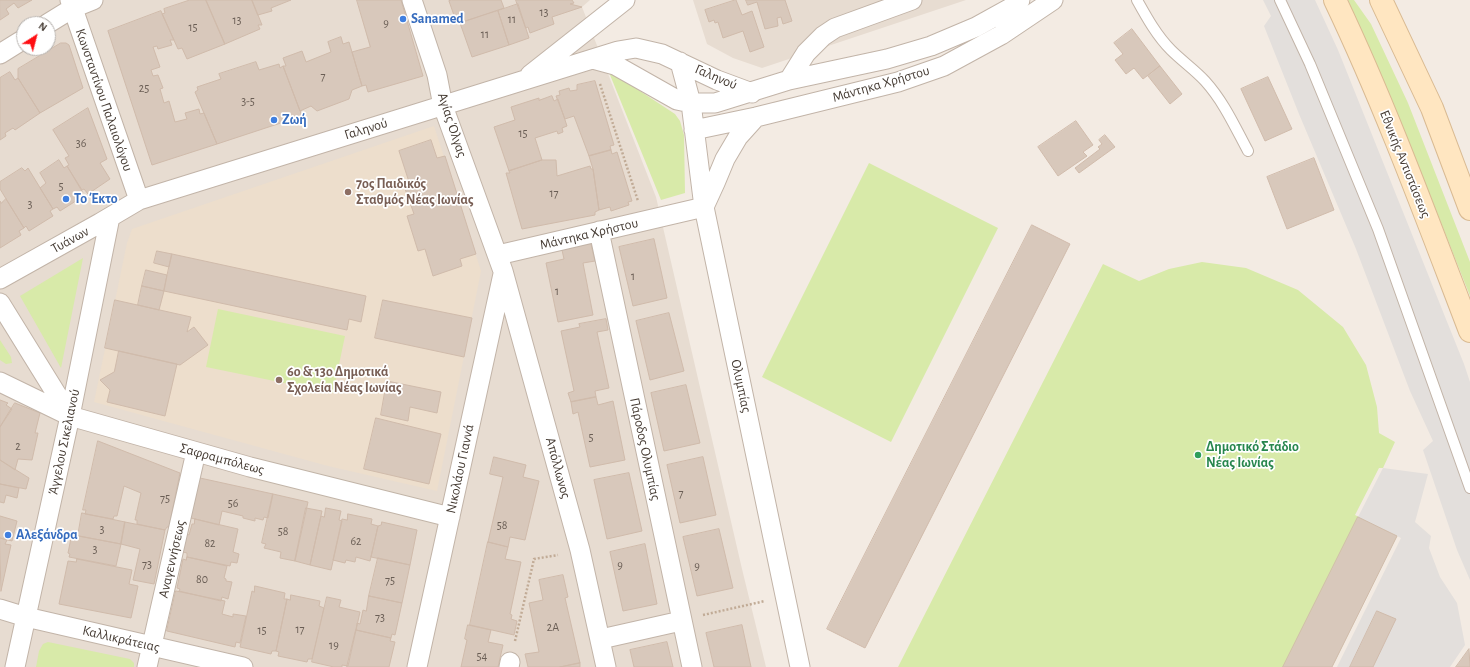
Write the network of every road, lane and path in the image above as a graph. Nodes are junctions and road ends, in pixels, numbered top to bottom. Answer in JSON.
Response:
{"nodes":[{"id":1,"x":93,"y":0,"type":"edge"},
{"id":2,"x":412,"y":0,"type":"edge"},
{"id":3,"x":625,"y":0,"type":"edge"},
{"id":4,"x":912,"y":0,"type":"edge"},
{"id":5,"x":1020,"y":0,"type":"edge"},
{"id":6,"x":1054,"y":0,"type":"edge"},
{"id":7,"x":1137,"y":0,"type":"edge"},
{"id":8,"x":1280,"y":0,"type":"edge"},
{"id":9,"x":1335,"y":0,"type":"edge"},
{"id":10,"x":1381,"y":0,"type":"edge"},
{"id":11,"x":71,"y":4,"type":"edge"},
{"id":12,"x":56,"y":16,"type":"edge"},
{"id":13,"x":16,"y":44,"type":"edge"},
{"id":14,"x":0,"y":54,"type":"edge"},
{"id":15,"x":593,"y":59,"type":"junction"},
{"id":16,"x":680,"y":62,"type":"junction"},
{"id":17,"x":789,"y":80,"type":"junction"},
{"id":18,"x":521,"y":82,"type":"junction"},
{"id":19,"x":752,"y":92,"type":"junction"},
{"id":20,"x":691,"y":103,"type":"junction"},
{"id":21,"x":443,"y":106,"type":"junction"},
{"id":22,"x":756,"y":117,"type":"junction"},
{"id":23,"x":694,"y":130,"type":"junction"},
{"id":24,"x":1248,"y":151,"type":"dead end"},
{"id":25,"x":139,"y":200,"type":"junction"},
{"id":26,"x":704,"y":207,"type":"junction"},
{"id":27,"x":1470,"y":209,"type":"edge"},
{"id":28,"x":110,"y":217,"type":"junction"},
{"id":29,"x":644,"y":220,"type":"junction"},
{"id":30,"x":599,"y":231,"type":"junction"},
{"id":31,"x":501,"y":263,"type":"junction"},
{"id":32,"x":0,"y":279,"type":"edge"},
{"id":33,"x":0,"y":303,"type":"edge"},
{"id":34,"x":1470,"y":331,"type":"edge"},
{"id":35,"x":0,"y":382,"type":"edge"},
{"id":36,"x":70,"y":416,"type":"junction"},
{"id":37,"x":196,"y":452,"type":"junction"},
{"id":38,"x":1470,"y":488,"type":"edge"},
{"id":39,"x":450,"y":517,"type":"junction"},
{"id":40,"x":580,"y":550,"type":"junction"},
{"id":41,"x":785,"y":596,"type":"junction"},
{"id":42,"x":0,"y":609,"type":"edge"},
{"id":43,"x":26,"y":617,"type":"junction"},
{"id":44,"x":682,"y":621,"type":"junction"},
{"id":45,"x":601,"y":639,"type":"junction"},
{"id":46,"x":153,"y":646,"type":"junction"},
{"id":47,"x":509,"y":665,"type":"edge"},
{"id":48,"x":16,"y":667,"type":"edge"},
{"id":49,"x":147,"y":667,"type":"edge"},
{"id":50,"x":243,"y":667,"type":"edge"},
{"id":51,"x":417,"y":667,"type":"edge"},
{"id":52,"x":606,"y":667,"type":"edge"},
{"id":53,"x":692,"y":667,"type":"edge"},
{"id":54,"x":800,"y":667,"type":"edge"}],
"edges":[{"from":1,"to":11,"type":"street"},
{"from":2,"to":21,"type":"street","name":"Αγίας Όλγας"},
{"from":3,"to":18,"type":"street"},
{"from":4,"to":17,"type":"street"},
{"from":5,"to":17,"type":"street","name":"Μάντηκα Χρήστου"},
{"from":6,"to":22,"type":"street","name":"Μάντηκα Χρήστου"},
{"from":7,"to":24,"type":"lane"},
{"from":8,"to":38,"type":"lane"},
{"from":9,"to":34,"type":"main road","name":"Εθνικής Αντιστάσεως"},
{"from":10,"to":27,"type":"main road"},
{"from":11,"to":12,"type":"street"},
{"from":11,"to":25,"type":"street","name":"Κωνσταντίνου Παλαιολόγου"},
{"from":13,"to":14,"type":"street"},
{"from":15,"to":16,"type":"street","name":"Γαληνού"},
{"from":15,"to":18,"type":"street","name":"Γαληνού"},
{"from":15,"to":20,"type":"street"},
{"from":15,"to":29,"type":"path"},
{"from":16,"to":19,"type":"street","name":"Γαληνού"},
{"from":16,"to":20,"type":"street","name":"Γαληνού"},
{"from":17,"to":19,"type":"street","name":"Μάντηκα Χρήστου"},
{"from":18,"to":21,"type":"street","name":"Γαληνού"},
{"from":19,"to":20,"type":"street","name":"Μάντηκα Χρήστου"},
{"from":20,"to":23,"type":"street","name":"Ολυμπίας"},
{"from":21,"to":25,"type":"street","name":"Γαληνού"},
{"from":21,"to":31,"type":"street","name":"Αγίας Όλγας"},
{"from":22,"to":23,"type":"street","name":"Μάντηκα Χρήστου"},
{"from":22,"to":26,"type":"street"},
{"from":23,"to":26,"type":"street","name":"Ολυμπίας"},
{"from":25,"to":28,"type":"street","name":"Τυάνων"},
{"from":26,"to":29,"type":"street","name":"Μάντηκα Χρήστου"},
{"from":26,"to":41,"type":"street","name":"Ολυμπίας"},
{"from":28,"to":32,"type":"street","name":"Τυάνων"},
{"from":28,"to":36,"type":"street","name":"Άγγελου Σικελιανού"},
{"from":29,"to":30,"type":"street","name":"Μάντηκα Χρήστου"},
{"from":30,"to":31,"type":"street","name":"Μάντηκα Χρήστου"},
{"from":30,"to":44,"type":"street","name":"Πάροδος Ολυμπίας"},
{"from":31,"to":39,"type":"street","name":"Νικολάου Γιαννά"},
{"from":31,"to":40,"type":"street","name":"Απόλλωνος"},
{"from":33,"to":36,"type":"street"},
{"from":35,"to":36,"type":"street","name":"Σαφραμπόλεως"},
{"from":36,"to":37,"type":"street","name":"Σαφραμπόλεως"},
{"from":36,"to":43,"type":"street","name":"Άγγελου Σικελιανού"},
{"from":37,"to":39,"type":"street","name":"Σαφραμπόλεως"},
{"from":37,"to":46,"type":"street","name":"Αναγεννήσεως"},
{"from":39,"to":51,"type":"street","name":"Νικολάου Γιαννά"},
{"from":40,"to":45,"type":"street","name":"Απόλλωνος"},
{"from":40,"to":47,"type":"path"},
{"from":41,"to":44,"type":"path"},
{"from":41,"to":54,"type":"street","name":"Ολυμπίας"},
{"from":42,"to":43,"type":"street","name":"Καλλικράτειας"},
{"from":43,"to":46,"type":"street","name":"Καλλικράτειας"},
{"from":43,"to":48,"type":"street","name":"Άγγελου Σικελιανού"},
{"from":44,"to":45,"type":"street"},
{"from":44,"to":53,"type":"street","name":"Πάροδος Ολυμπίας"},
{"from":45,"to":52,"type":"street","name":"Απόλλωνος"},
{"from":46,"to":49,"type":"street","name":"Αναγεννήσεως"},
{"from":46,"to":50,"type":"street","name":"Καλλικράτειας"}]}
